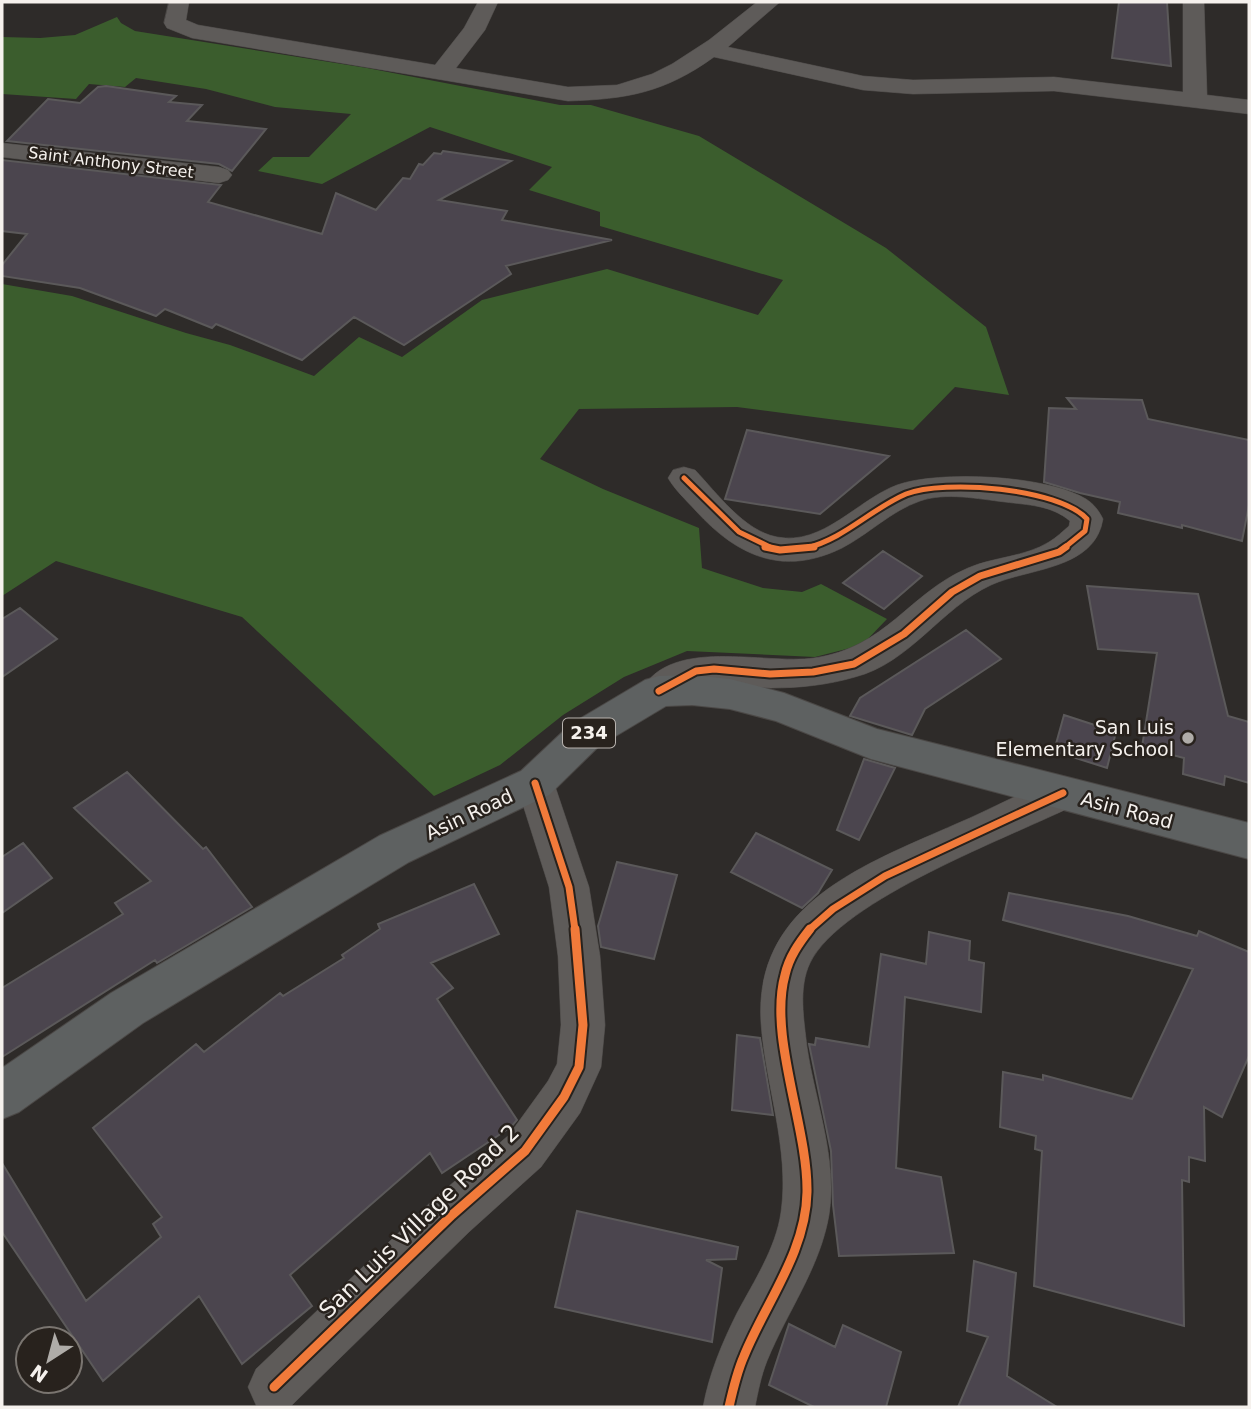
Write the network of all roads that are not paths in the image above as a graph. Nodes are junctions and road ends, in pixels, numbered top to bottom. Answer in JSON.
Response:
{"nodes":[{"id":1,"x":179,"y":2,"type":"edge"},
{"id":2,"x":488,"y":2,"type":"edge"},
{"id":3,"x":770,"y":2,"type":"edge"},
{"id":4,"x":1194,"y":2,"type":"edge"},
{"id":5,"x":711,"y":50,"type":"junction"},
{"id":6,"x":441,"y":73,"type":"junction"},
{"id":7,"x":1195,"y":100,"type":"junction"},
{"id":8,"x":1249,"y":107,"type":"edge"},
{"id":9,"x":2,"y":150,"type":"edge"},
{"id":10,"x":219,"y":175,"type":"dead end"},
{"id":11,"x":684,"y":478,"type":"dead end"},
{"id":12,"x":659,"y":691,"type":"junction"},
{"id":13,"x":535,"y":783,"type":"junction"},
{"id":14,"x":1063,"y":793,"type":"junction"},
{"id":15,"x":1249,"y":841,"type":"edge"},
{"id":16,"x":2,"y":1096,"type":"edge"},
{"id":17,"x":274,"y":1387,"type":"dead end"},
{"id":18,"x":729,"y":1407,"type":"edge"}],
"edges":[{"from":1,"to":6,"type":"street"},
{"from":2,"to":6,"type":"street"},
{"from":3,"to":5,"type":"street"},
{"from":4,"to":7,"type":"street"},
{"from":5,"to":6,"type":"street"},
{"from":5,"to":7,"type":"street"},
{"from":7,"to":8,"type":"street"},
{"from":9,"to":10,"type":"street","name":"Saint Anthony Street"},
{"from":11,"to":12,"type":"street"},
{"from":12,"to":13,"type":"main road","name":"Asin Road","number":"234"},
{"from":12,"to":14,"type":"main road","name":"Asin Road","number":"234"},
{"from":13,"to":16,"type":"main road","name":"Asin Road","number":"234"},
{"from":13,"to":17,"type":"street","name":"San Luis Village Road 2"},
{"from":14,"to":15,"type":"main road","name":"Asin Road","number":"234"},
{"from":14,"to":18,"type":"street"}]}
